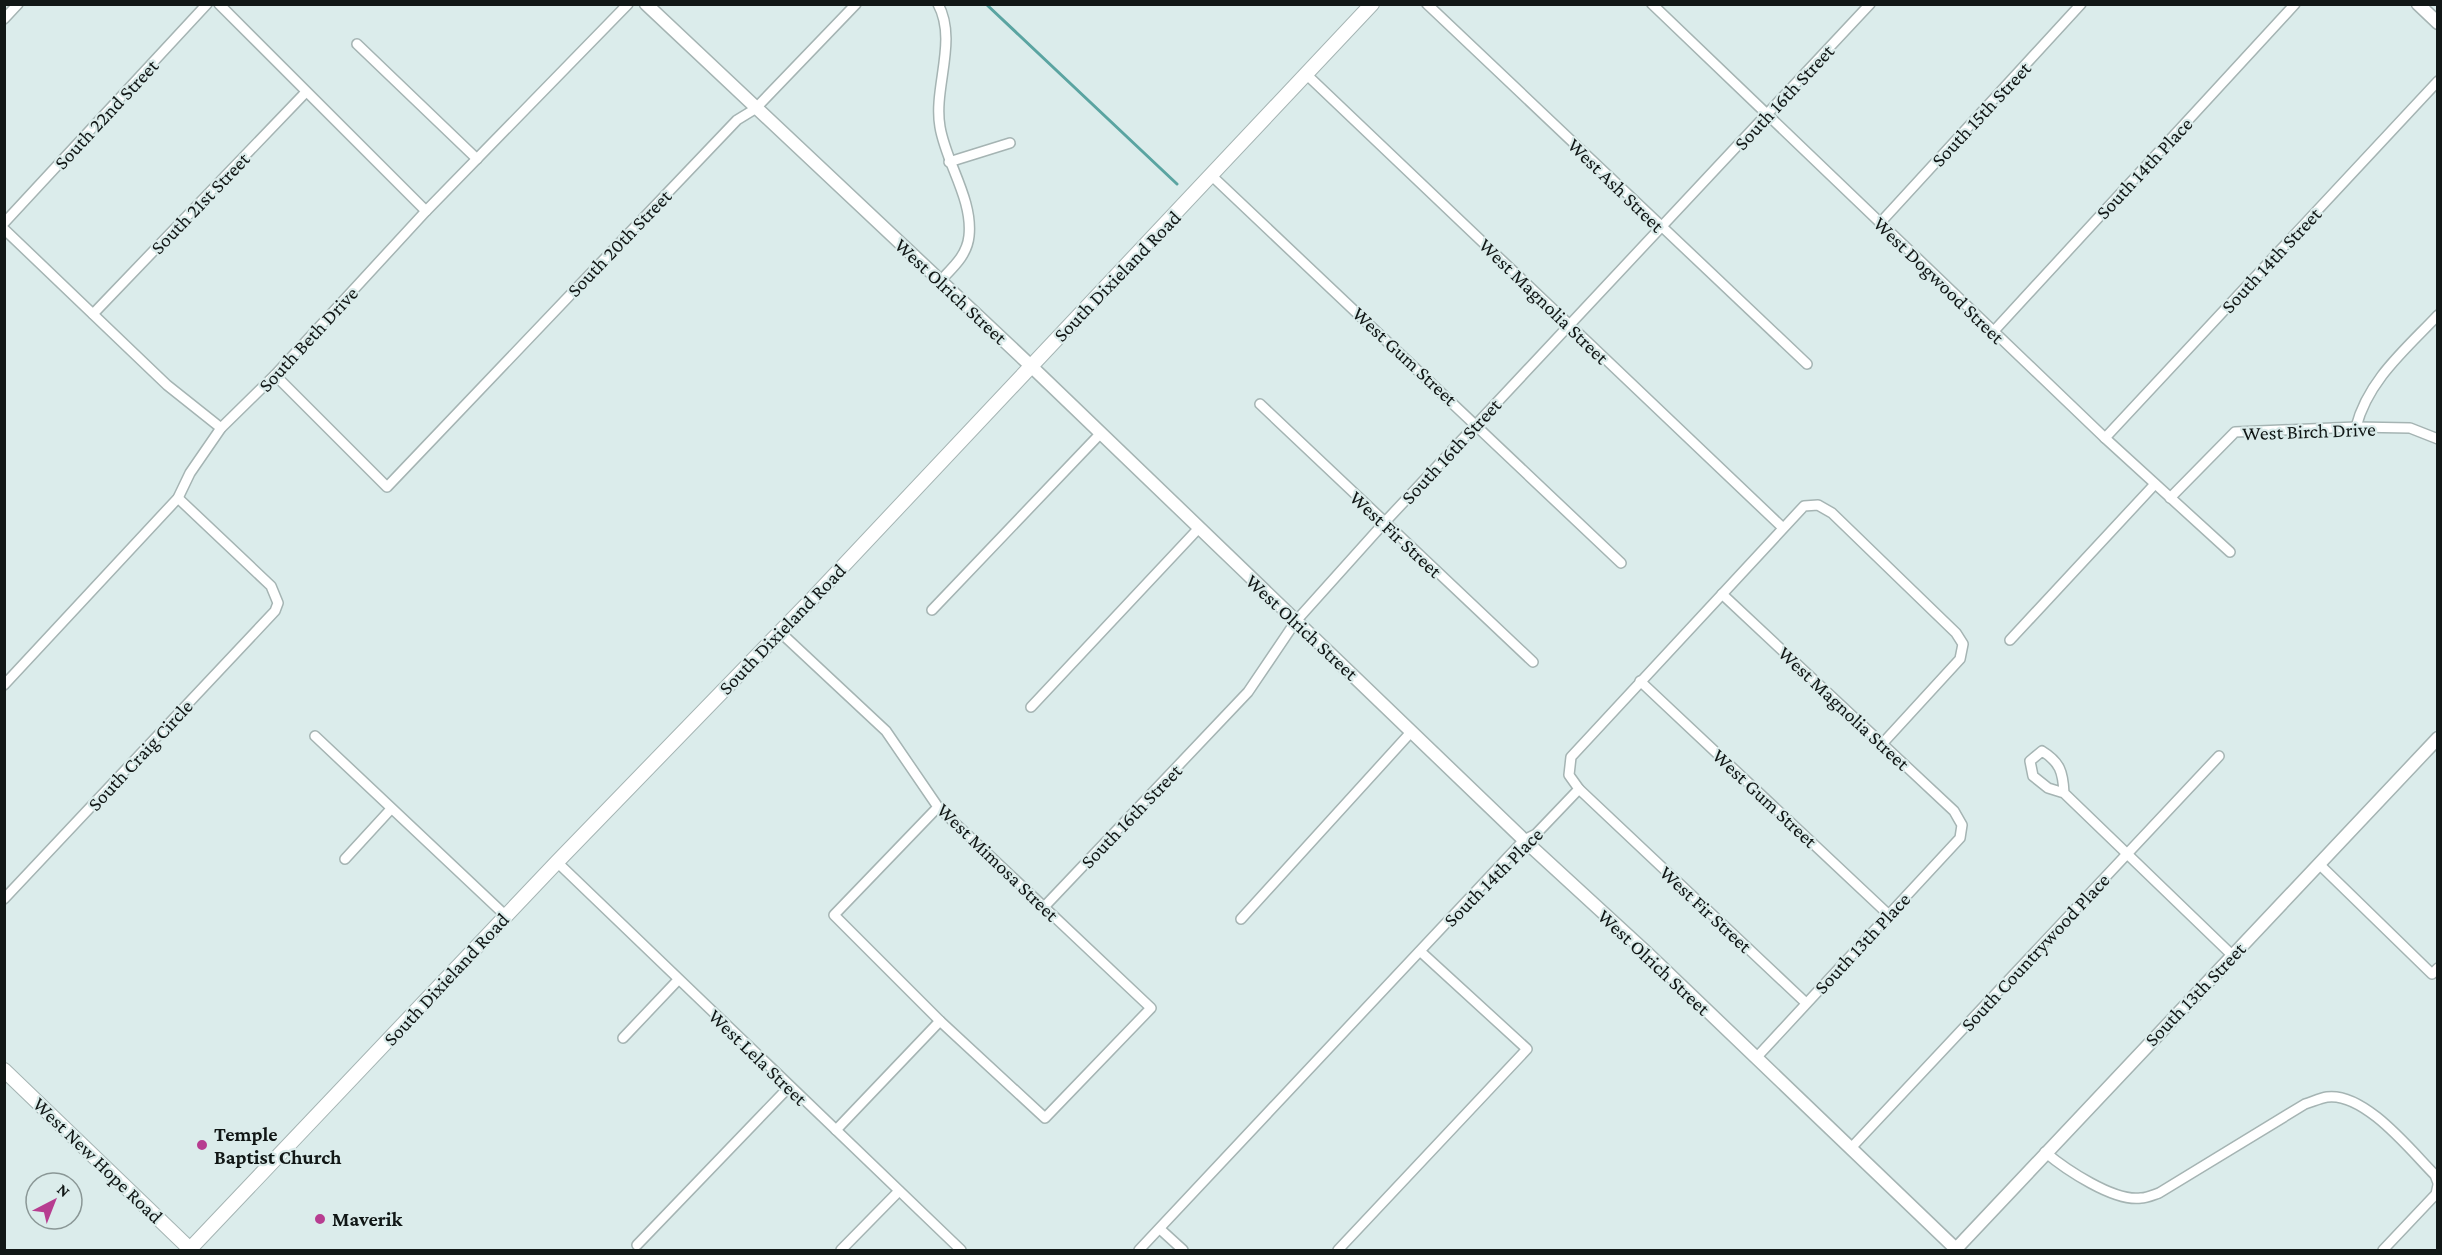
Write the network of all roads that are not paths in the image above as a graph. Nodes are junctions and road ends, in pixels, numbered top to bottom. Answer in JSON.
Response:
{"nodes":[{"id":1,"x":18,"y":4,"type":"edge"},
{"id":2,"x":207,"y":4,"type":"edge"},
{"id":3,"x":219,"y":4,"type":"edge"},
{"id":4,"x":627,"y":4,"type":"edge"},
{"id":5,"x":646,"y":4,"type":"edge"},
{"id":6,"x":856,"y":4,"type":"edge"},
{"id":7,"x":938,"y":4,"type":"edge"},
{"id":8,"x":1372,"y":4,"type":"edge"},
{"id":9,"x":1427,"y":4,"type":"edge"},
{"id":10,"x":1652,"y":4,"type":"edge"},
{"id":11,"x":1870,"y":4,"type":"edge"},
{"id":12,"x":2082,"y":4,"type":"edge"},
{"id":13,"x":2295,"y":4,"type":"edge"},
{"id":14,"x":2418,"y":4,"type":"edge"},
{"id":15,"x":4,"y":19,"type":"edge"},
{"id":16,"x":2438,"y":23,"type":"edge"},
{"id":17,"x":357,"y":44,"type":"dead end"},
{"id":18,"x":1306,"y":74,"type":"junction"},
{"id":19,"x":2438,"y":81,"type":"edge"},
{"id":20,"x":306,"y":92,"type":"junction"},
{"id":21,"x":755,"y":109,"type":"junction"},
{"id":22,"x":1768,"y":115,"type":"junction"},
{"id":23,"x":1010,"y":143,"type":"dead end"},
{"id":24,"x":477,"y":159,"type":"junction"},
{"id":25,"x":949,"y":162,"type":"junction"},
{"id":26,"x":1212,"y":176,"type":"junction"},
{"id":27,"x":426,"y":211,"type":"junction"},
{"id":28,"x":4,"y":223,"type":"edge"},
{"id":29,"x":1880,"y":223,"type":"junction"},
{"id":30,"x":1661,"y":228,"type":"junction"},
{"id":31,"x":4,"y":229,"type":"edge"},
{"id":32,"x":939,"y":281,"type":"junction"},
{"id":33,"x":93,"y":314,"type":"junction"},
{"id":34,"x":2438,"y":315,"type":"edge"},
{"id":35,"x":1570,"y":325,"type":"junction"},
{"id":36,"x":1993,"y":332,"type":"junction"},
{"id":37,"x":1807,"y":364,"type":"dead end"},
{"id":38,"x":1031,"y":366,"type":"junction"},
{"id":39,"x":275,"y":375,"type":"junction"},
{"id":40,"x":1260,"y":405,"type":"dead end"},
{"id":41,"x":1477,"y":424,"type":"junction"},
{"id":42,"x":2356,"y":427,"type":"junction"},
{"id":43,"x":221,"y":428,"type":"junction"},
{"id":44,"x":1100,"y":434,"type":"junction"},
{"id":45,"x":2104,"y":438,"type":"junction"},
{"id":46,"x":2438,"y":440,"type":"edge"},
{"id":47,"x":2155,"y":484,"type":"junction"},
{"id":48,"x":178,"y":498,"type":"junction"},
{"id":49,"x":2170,"y":498,"type":"junction"},
{"id":50,"x":1384,"y":523,"type":"junction"},
{"id":51,"x":1782,"y":527,"type":"junction"},
{"id":52,"x":1198,"y":529,"type":"junction"},
{"id":53,"x":2230,"y":552,"type":"dead end"},
{"id":54,"x":1621,"y":563,"type":"dead end"},
{"id":55,"x":1722,"y":594,"type":"junction"},
{"id":56,"x":932,"y":610,"type":"dead end"},
{"id":57,"x":1296,"y":621,"type":"junction"},
{"id":58,"x":780,"y":632,"type":"junction"},
{"id":59,"x":2010,"y":640,"type":"dead end"},
{"id":60,"x":1533,"y":662,"type":"dead end"},
{"id":61,"x":1640,"y":681,"type":"junction"},
{"id":62,"x":4,"y":685,"type":"edge"},
{"id":63,"x":1031,"y":707,"type":"dead end"},
{"id":64,"x":1412,"y":731,"type":"junction"},
{"id":65,"x":315,"y":736,"type":"dead end"},
{"id":66,"x":2438,"y":738,"type":"edge"},
{"id":67,"x":1882,"y":744,"type":"junction"},
{"id":68,"x":2219,"y":756,"type":"dead end"},
{"id":69,"x":1579,"y":789,"type":"junction"},
{"id":70,"x":2064,"y":793,"type":"junction"},
{"id":71,"x":938,"y":807,"type":"junction"},
{"id":72,"x":390,"y":810,"type":"junction"},
{"id":73,"x":1962,"y":825,"type":"joint"},
{"id":74,"x":1524,"y":840,"type":"junction"},
{"id":75,"x":2127,"y":852,"type":"junction"},
{"id":76,"x":345,"y":859,"type":"dead end"},
{"id":77,"x":557,"y":862,"type":"junction"},
{"id":78,"x":2319,"y":864,"type":"junction"},
{"id":79,"x":4,"y":899,"type":"edge"},
{"id":80,"x":1044,"y":907,"type":"junction"},
{"id":81,"x":1889,"y":915,"type":"junction"},
{"id":82,"x":506,"y":916,"type":"junction"},
{"id":83,"x":1241,"y":919,"type":"dead end"},
{"id":84,"x":1421,"y":952,"type":"junction"},
{"id":85,"x":2232,"y":955,"type":"junction"},
{"id":86,"x":2435,"y":971,"type":"edge"},
{"id":87,"x":678,"y":980,"type":"junction"},
{"id":88,"x":1806,"y":1004,"type":"junction"},
{"id":89,"x":940,"y":1021,"type":"junction"},
{"id":90,"x":623,"y":1038,"type":"dead end"},
{"id":91,"x":1756,"y":1058,"type":"junction"},
{"id":92,"x":4,"y":1070,"type":"edge"},
{"id":93,"x":789,"y":1087,"type":"junction"},
{"id":94,"x":836,"y":1130,"type":"junction"},
{"id":95,"x":1851,"y":1148,"type":"junction"},
{"id":96,"x":2045,"y":1152,"type":"junction"},
{"id":97,"x":2438,"y":1184,"type":"edge"},
{"id":98,"x":899,"y":1191,"type":"junction"},
{"id":99,"x":1160,"y":1229,"type":"junction"},
{"id":100,"x":637,"y":1245,"type":"dead end"},
{"id":101,"x":190,"y":1250,"type":"edge"},
{"id":102,"x":1956,"y":1250,"type":"edge"},
{"id":103,"x":841,"y":1251,"type":"edge"},
{"id":104,"x":961,"y":1251,"type":"edge"},
{"id":105,"x":1139,"y":1251,"type":"edge"},
{"id":106,"x":1183,"y":1251,"type":"edge"},
{"id":107,"x":1338,"y":1251,"type":"edge"},
{"id":108,"x":2383,"y":1251,"type":"edge"}],
"edges":[{"from":1,"to":15,"type":"street"},
{"from":2,"to":28,"type":"street","name":"South 22nd Street"},
{"from":3,"to":20,"type":"street"},
{"from":4,"to":24,"type":"street","name":"South Beth Drive"},
{"from":5,"to":21,"type":"street","name":"West Olrich Street"},
{"from":6,"to":21,"type":"street","name":"South 20th Street"},
{"from":7,"to":25,"type":"street"},
{"from":8,"to":18,"type":"main road","name":"South Dixieland Road"},
{"from":9,"to":30,"type":"street","name":"West Ash Street"},
{"from":10,"to":22,"type":"street","name":"West Dogwood Street"},
{"from":11,"to":22,"type":"street","name":"South 16th Street"},
{"from":12,"to":29,"type":"street","name":"South 15th Street"},
{"from":13,"to":36,"type":"street","name":"South 14th Place"},
{"from":14,"to":16,"type":"street"},
{"from":17,"to":24,"type":"street"},
{"from":18,"to":26,"type":"main road","name":"South Dixieland Road"},
{"from":18,"to":35,"type":"street","name":"West Magnolia Street"},
{"from":19,"to":45,"type":"street","name":"South 14th Street"},
{"from":20,"to":27,"type":"street"},
{"from":20,"to":33,"type":"street","name":"South 21st Street"},
{"from":21,"to":32,"type":"street","name":"West Olrich Street"},
{"from":21,"to":39,"type":"street","name":"South 20th Street"},
{"from":22,"to":29,"type":"street","name":"West Dogwood Street"},
{"from":22,"to":30,"type":"street","name":"South 16th Street"},
{"from":23,"to":25,"type":"street"},
{"from":24,"to":27,"type":"street","name":"South Beth Drive"},
{"from":25,"to":32,"type":"street"},
{"from":26,"to":38,"type":"main road","name":"South Dixieland Road"},
{"from":26,"to":41,"type":"street","name":"West Gum Street"},
{"from":27,"to":39,"type":"street","name":"South Beth Drive"},
{"from":29,"to":36,"type":"street","name":"West Dogwood Street"},
{"from":30,"to":35,"type":"street","name":"South 16th Street"},
{"from":30,"to":37,"type":"street","name":"West Ash Street"},
{"from":31,"to":33,"type":"street"},
{"from":32,"to":38,"type":"street","name":"West Olrich Street"},
{"from":33,"to":43,"type":"street"},
{"from":34,"to":42,"type":"street"},
{"from":35,"to":41,"type":"street","name":"South 16th Street"},
{"from":35,"to":51,"type":"street","name":"West Magnolia Street"},
{"from":36,"to":45,"type":"street","name":"West Dogwood Street"},
{"from":38,"to":44,"type":"street","name":"West Olrich Street"},
{"from":38,"to":58,"type":"main road","name":"South Dixieland Road"},
{"from":39,"to":43,"type":"street","name":"South Beth Drive"},
{"from":40,"to":50,"type":"street","name":"West Fir Street"},
{"from":41,"to":50,"type":"street","name":"South 16th Street"},
{"from":41,"to":54,"type":"street","name":"West Gum Street"},
{"from":42,"to":46,"type":"street","name":"West Birch Drive"},
{"from":42,"to":49,"type":"street","name":"West Birch Drive"},
{"from":43,"to":48,"type":"street","name":"South Beth Drive"},
{"from":44,"to":52,"type":"street","name":"West Olrich Street"},
{"from":44,"to":56,"type":"street"},
{"from":45,"to":47,"type":"street","name":"West Dogwood Street"},
{"from":47,"to":49,"type":"street","name":"West Dogwood Street"},
{"from":47,"to":59,"type":"street"},
{"from":48,"to":62,"type":"street","name":"South Beth Drive"},
{"from":48,"to":79,"type":"street","name":"South Craig Circle"},
{"from":49,"to":53,"type":"street","name":"West Dogwood Street"},
{"from":50,"to":57,"type":"street","name":"South 16th Street"},
{"from":50,"to":60,"type":"street","name":"West Fir Street"},
{"from":51,"to":55,"type":"street"},
{"from":51,"to":67,"type":"street"},
{"from":52,"to":57,"type":"street","name":"West Olrich Street"},
{"from":52,"to":63,"type":"street"},
{"from":55,"to":61,"type":"street"},
{"from":55,"to":67,"type":"street","name":"West Magnolia Street"},
{"from":57,"to":64,"type":"street","name":"West Olrich Street"},
{"from":57,"to":80,"type":"street","name":"South 16th Street"},
{"from":58,"to":71,"type":"street","name":"West Mimosa Street"},
{"from":58,"to":77,"type":"main road","name":"South Dixieland Road"},
{"from":61,"to":69,"type":"street"},
{"from":61,"to":81,"type":"street","name":"West Gum Street"},
{"from":64,"to":74,"type":"street","name":"West Olrich Street"},
{"from":64,"to":83,"type":"street"},
{"from":65,"to":72,"type":"street"},
{"from":66,"to":78,"type":"street","name":"South 13th Street"},
{"from":67,"to":73,"type":"street","name":"West Magnolia Street"},
{"from":68,"to":75,"type":"street","name":"South Countrywood Place"},
{"from":69,"to":74,"type":"street","name":"South 14th Place"},
{"from":69,"to":88,"type":"street","name":"West Fir Street"},
{"from":70,"to":70,"type":"street"},
{"from":70,"to":75,"type":"street"},
{"from":71,"to":80,"type":"street","name":"West Mimosa Street"},
{"from":71,"to":89,"type":"street"},
{"from":72,"to":76,"type":"street"},
{"from":72,"to":82,"type":"street"},
{"from":73,"to":81,"type":"street","name":"South 13th Place"},
{"from":74,"to":84,"type":"street","name":"South 14th Place"},
{"from":74,"to":91,"type":"street","name":"West Olrich Street"},
{"from":75,"to":85,"type":"street"},
{"from":75,"to":95,"type":"street","name":"South Countrywood Place"},
{"from":77,"to":82,"type":"main road","name":"South Dixieland Road"},
{"from":77,"to":87,"type":"street","name":"West Lela Street"},
{"from":78,"to":85,"type":"street","name":"South 13th Street"},
{"from":78,"to":86,"type":"street"},
{"from":80,"to":89,"type":"street","name":"West Mimosa Street"},
{"from":81,"to":88,"type":"street","name":"South 13th Place"},
{"from":82,"to":101,"type":"main road","name":"South Dixieland Road"},
{"from":84,"to":99,"type":"street","name":"South 14th Place"},
{"from":84,"to":107,"type":"street"},
{"from":85,"to":96,"type":"street","name":"South 13th Street"},
{"from":87,"to":90,"type":"street"},
{"from":87,"to":93,"type":"street","name":"West Lela Street"},
{"from":88,"to":91,"type":"street","name":"South 13th Place"},
{"from":89,"to":94,"type":"street"},
{"from":91,"to":95,"type":"street","name":"West Olrich Street"},
{"from":92,"to":101,"type":"main road","name":"West New Hope Road"},
{"from":93,"to":94,"type":"street","name":"West Lela Street"},
{"from":93,"to":100,"type":"street"},
{"from":94,"to":98,"type":"street","name":"West Lela Street"},
{"from":95,"to":102,"type":"street","name":"West Olrich Street"},
{"from":96,"to":97,"type":"street"},
{"from":96,"to":102,"type":"street","name":"South 13th Street"},
{"from":97,"to":108,"type":"street"},
{"from":98,"to":103,"type":"street"},
{"from":98,"to":104,"type":"street","name":"West Lela Street"},
{"from":99,"to":105,"type":"street","name":"South 14th Place"},
{"from":99,"to":106,"type":"street"}]}
